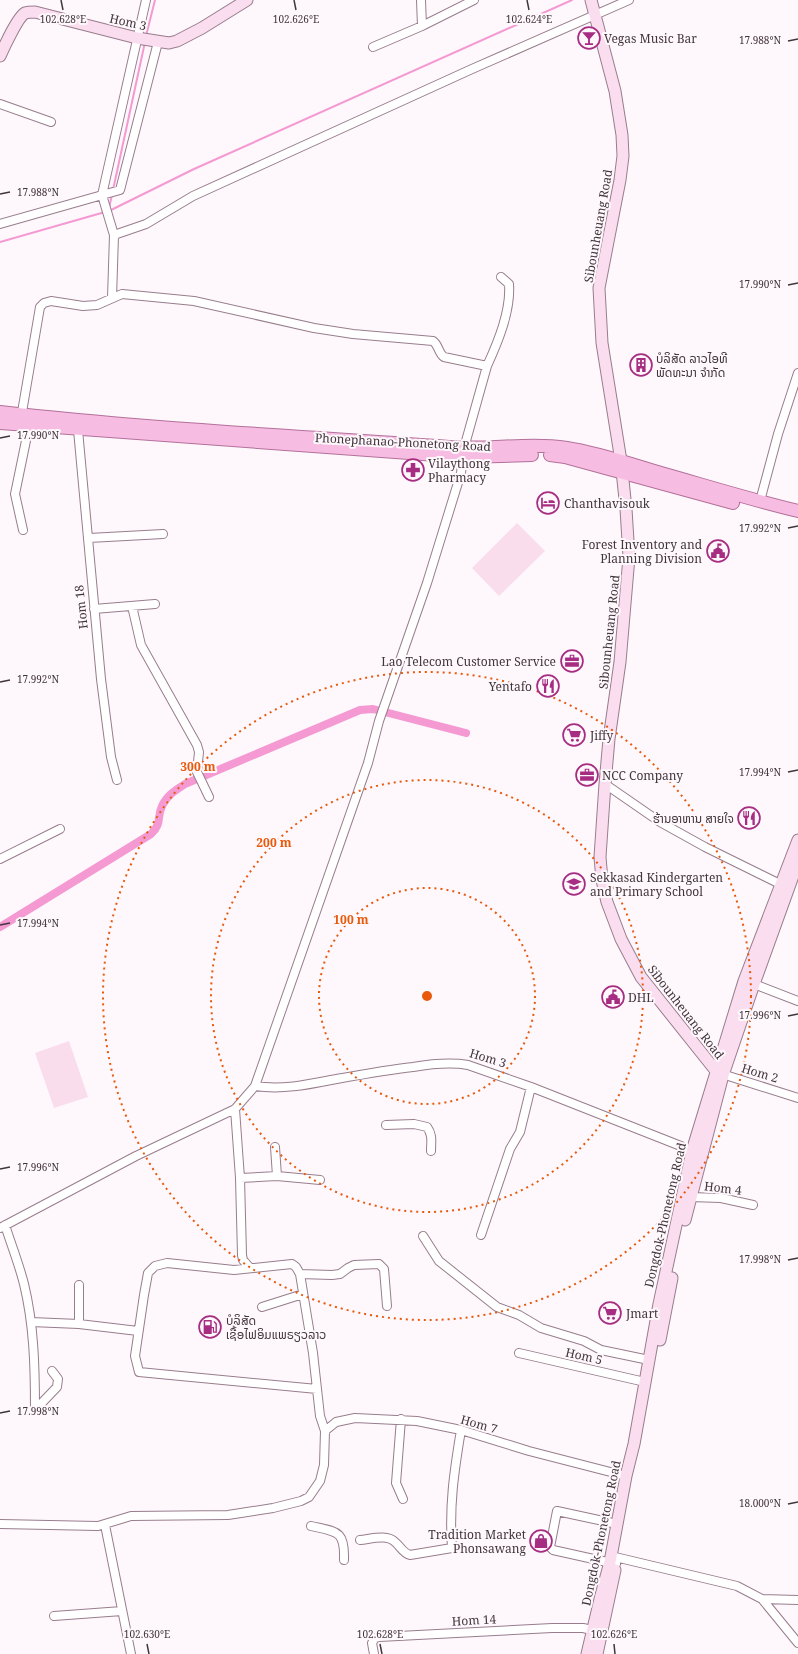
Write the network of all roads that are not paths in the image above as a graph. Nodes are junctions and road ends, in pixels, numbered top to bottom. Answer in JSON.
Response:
{"nodes":[{"id":1,"x":146,"y":0,"type":"edge"},
{"id":2,"x":246,"y":0,"type":"edge"},
{"id":3,"x":421,"y":0,"type":"edge"},
{"id":4,"x":474,"y":0,"type":"edge"},
{"id":5,"x":629,"y":0,"type":"edge"},
{"id":6,"x":236,"y":3,"type":"edge"},
{"id":7,"x":593,"y":8,"type":"edge"},
{"id":8,"x":422,"y":26,"type":"junction"},
{"id":9,"x":138,"y":38,"type":"junction"},
{"id":10,"x":157,"y":42,"type":"junction"},
{"id":11,"x":373,"y":47,"type":"dead end"},
{"id":12,"x":0,"y":56,"type":"edge"},
{"id":13,"x":0,"y":104,"type":"edge"},
{"id":14,"x":51,"y":122,"type":"dead end"},
{"id":15,"x":104,"y":196,"type":"junction"},
{"id":16,"x":0,"y":224,"type":"edge"},
{"id":17,"x":113,"y":233,"type":"junction"},
{"id":18,"x":501,"y":277,"type":"dead end"},
{"id":19,"x":112,"y":298,"type":"junction"},
{"id":20,"x":487,"y":366,"type":"junction"},
{"id":21,"x":798,"y":373,"type":"edge"},
{"id":22,"x":0,"y":412,"type":"edge"},
{"id":23,"x":23,"y":421,"type":"junction"},
{"id":24,"x":0,"y":423,"type":"edge"},
{"id":25,"x":78,"y":430,"type":"junction"},
{"id":26,"x":464,"y":452,"type":"junction"},
{"id":27,"x":622,"y":467,"type":"junction"},
{"id":28,"x":760,"y":501,"type":"junction"},
{"id":29,"x":746,"y":502,"type":"junction"},
{"id":30,"x":798,"y":511,"type":"edge"},
{"id":31,"x":798,"y":519,"type":"edge"},
{"id":32,"x":23,"y":530,"type":"dead end"},
{"id":33,"x":163,"y":534,"type":"dead end"},
{"id":34,"x":89,"y":538,"type":"junction"},
{"id":35,"x":155,"y":604,"type":"dead end"},
{"id":36,"x":132,"y":606,"type":"junction"},
{"id":37,"x":94,"y":610,"type":"junction"},
{"id":38,"x":117,"y":780,"type":"dead end"},
{"id":39,"x":605,"y":784,"type":"junction"},
{"id":40,"x":209,"y":797,"type":"dead end"},
{"id":41,"x":60,"y":829,"type":"dead end"},
{"id":42,"x":798,"y":840,"type":"edge"},
{"id":43,"x":0,"y":859,"type":"edge"},
{"id":44,"x":798,"y":862,"type":"edge"},
{"id":45,"x":780,"y":884,"type":"junction"},
{"id":46,"x":754,"y":984,"type":"junction"},
{"id":47,"x":798,"y":1001,"type":"edge"},
{"id":48,"x":719,"y":1073,"type":"junction"},
{"id":49,"x":255,"y":1086,"type":"junction"},
{"id":50,"x":531,"y":1087,"type":"junction"},
{"id":51,"x":798,"y":1098,"type":"edge"},
{"id":52,"x":235,"y":1109,"type":"junction"},
{"id":53,"x":386,"y":1125,"type":"dead end"},
{"id":54,"x":275,"y":1147,"type":"dead end"},
{"id":55,"x":431,"y":1151,"type":"dead end"},
{"id":56,"x":697,"y":1152,"type":"junction"},
{"id":57,"x":277,"y":1176,"type":"junction"},
{"id":58,"x":240,"y":1178,"type":"junction"},
{"id":59,"x":320,"y":1180,"type":"dead end"},
{"id":60,"x":690,"y":1197,"type":"junction"},
{"id":61,"x":753,"y":1204,"type":"dead end"},
{"id":62,"x":2,"y":1226,"type":"edge"},
{"id":63,"x":481,"y":1235,"type":"dead end"},
{"id":64,"x":423,"y":1236,"type":"dead end"},
{"id":65,"x":250,"y":1268,"type":"junction"},
{"id":66,"x":300,"y":1274,"type":"junction"},
{"id":67,"x":79,"y":1285,"type":"dead end"},
{"id":68,"x":303,"y":1294,"type":"junction"},
{"id":69,"x":387,"y":1306,"type":"dead end"},
{"id":70,"x":262,"y":1307,"type":"dead end"},
{"id":71,"x":31,"y":1322,"type":"junction"},
{"id":72,"x":79,"y":1324,"type":"junction"},
{"id":73,"x":138,"y":1331,"type":"junction"},
{"id":74,"x":518,"y":1353,"type":"dead end"},
{"id":75,"x":649,"y":1360,"type":"junction"},
{"id":76,"x":52,"y":1371,"type":"dead end"},
{"id":77,"x":645,"y":1382,"type":"junction"},
{"id":78,"x":318,"y":1389,"type":"junction"},
{"id":79,"x":402,"y":1419,"type":"junction"},
{"id":80,"x":461,"y":1430,"type":"junction"},
{"id":81,"x":325,"y":1431,"type":"junction"},
{"id":82,"x":626,"y":1476,"type":"junction"},
{"id":83,"x":403,"y":1499,"type":"dead end"},
{"id":84,"x":0,"y":1524,"type":"edge"},
{"id":85,"x":617,"y":1524,"type":"junction"},
{"id":86,"x":105,"y":1525,"type":"junction"},
{"id":87,"x":311,"y":1526,"type":"dead end"},
{"id":88,"x":360,"y":1540,"type":"dead end"},
{"id":89,"x":344,"y":1560,"type":"dead end"},
{"id":90,"x":614,"y":1560,"type":"junction"},
{"id":91,"x":762,"y":1599,"type":"junction"},
{"id":92,"x":798,"y":1600,"type":"edge"},
{"id":93,"x":122,"y":1611,"type":"junction"},
{"id":94,"x":54,"y":1616,"type":"dead end"},
{"id":95,"x":592,"y":1630,"type":"junction"},
{"id":96,"x":798,"y":1643,"type":"edge"},
{"id":97,"x":131,"y":1654,"type":"edge"},
{"id":98,"x":374,"y":1654,"type":"edge"},
{"id":99,"x":587,"y":1654,"type":"edge"},
{"id":100,"x":597,"y":1654,"type":"edge"}],
"edges":[{"from":1,"to":9,"type":"street"},
{"from":2,"to":6,"type":"main road","name":"Hom 3"},
{"from":3,"to":8,"type":"street"},
{"from":4,"to":8,"type":"street"},
{"from":5,"to":7,"type":"street"},
{"from":6,"to":10,"type":"main road","name":"Hom 3"},
{"from":7,"to":17,"type":"street"},
{"from":7,"to":27,"type":"main road","name":"Sibounheuang Road"},
{"from":8,"to":11,"type":"street"},
{"from":9,"to":10,"type":"main road","name":"Hom 3"},
{"from":9,"to":12,"type":"main road","name":"Hom 3"},
{"from":9,"to":15,"type":"street"},
{"from":10,"to":15,"type":"street"},
{"from":13,"to":14,"type":"street"},
{"from":15,"to":16,"type":"street"},
{"from":15,"to":17,"type":"street"},
{"from":17,"to":19,"type":"street"},
{"from":18,"to":20,"type":"street"},
{"from":19,"to":20,"type":"street"},
{"from":19,"to":23,"type":"street"},
{"from":20,"to":26,"type":"street"},
{"from":21,"to":28,"type":"street"},
{"from":22,"to":23,"type":"main road","name":"Phonephanao-Phonetong Road"},
{"from":23,"to":24,"type":"main road","name":"Phonephanao-Phonetong Road"},
{"from":23,"to":25,"type":"main road","name":"Phonephanao-Phonetong Road"},
{"from":23,"to":26,"type":"main road","name":"Phonephanao-Phonetong Road"},
{"from":23,"to":32,"type":"street"},
{"from":25,"to":26,"type":"main road","name":"Phonephanao-Phonetong Road"},
{"from":25,"to":34,"type":"street","name":"Hom 18"},
{"from":26,"to":27,"type":"main road","name":"Phonephanao-Phonetong Road"},
{"from":26,"to":49,"type":"street"},
{"from":27,"to":29,"type":"main road","name":"Phonephanao-Phonetong Road"},
{"from":27,"to":39,"type":"main road","name":"Sibounheuang Road"},
{"from":28,"to":29,"type":"main road","name":"Phonephanao-Phonetong Road"},
{"from":28,"to":30,"type":"main road","name":"Phonephanao-Phonetong Road"},
{"from":29,"to":31,"type":"main road","name":"Phonephanao-Phonetong Road"},
{"from":33,"to":34,"type":"street"},
{"from":34,"to":37,"type":"street","name":"Hom 18"},
{"from":35,"to":36,"type":"street"},
{"from":36,"to":37,"type":"street"},
{"from":36,"to":40,"type":"street"},
{"from":37,"to":38,"type":"street","name":"Hom 18"},
{"from":39,"to":45,"type":"street"},
{"from":39,"to":48,"type":"main road","name":"Sibounheuang Road"},
{"from":41,"to":43,"type":"street"},
{"from":42,"to":45,"type":"main road","name":"Dongdok-Phonetong Road"},
{"from":44,"to":46,"type":"main road","name":"Dongdok-Phonetong Road"},
{"from":45,"to":48,"type":"main road","name":"Dongdok-Phonetong Road"},
{"from":46,"to":47,"type":"street"},
{"from":46,"to":48,"type":"main road","name":"Dongdok-Phonetong Road"},
{"from":48,"to":51,"type":"street","name":"Hom 2"},
{"from":48,"to":56,"type":"main road","name":"Dongdok-Phonetong Road"},
{"from":49,"to":50,"type":"street","name":"Hom 3"},
{"from":49,"to":52,"type":"street"},
{"from":50,"to":56,"type":"street","name":"Hom 3"},
{"from":50,"to":63,"type":"street"},
{"from":52,"to":58,"type":"street"},
{"from":52,"to":62,"type":"street"},
{"from":53,"to":55,"type":"street"},
{"from":54,"to":57,"type":"street"},
{"from":56,"to":60,"type":"main road","name":"Dongdok-Phonetong Road"},
{"from":56,"to":75,"type":"main road","name":"Dongdok-Phonetong Road"},
{"from":57,"to":58,"type":"street"},
{"from":57,"to":59,"type":"street"},
{"from":58,"to":65,"type":"street"},
{"from":60,"to":61,"type":"street","name":"Hom 4"},
{"from":60,"to":90,"type":"main road","name":"Dongdok-Phonetong Road"},
{"from":62,"to":71,"type":"street"},
{"from":64,"to":75,"type":"street"},
{"from":65,"to":66,"type":"street"},
{"from":65,"to":73,"type":"street"},
{"from":66,"to":68,"type":"street"},
{"from":66,"to":69,"type":"street"},
{"from":67,"to":72,"type":"street"},
{"from":68,"to":70,"type":"street"},
{"from":68,"to":78,"type":"street"},
{"from":71,"to":72,"type":"street"},
{"from":71,"to":76,"type":"street"},
{"from":72,"to":73,"type":"street"},
{"from":73,"to":78,"type":"street"},
{"from":74,"to":77,"type":"street","name":"Hom 5"},
{"from":75,"to":77,"type":"main road","name":"Dongdok-Phonetong Road"},
{"from":77,"to":82,"type":"main road","name":"Dongdok-Phonetong Road"},
{"from":78,"to":81,"type":"street"},
{"from":79,"to":80,"type":"street","name":"Hom 7"},
{"from":79,"to":81,"type":"street","name":"Hom 7"},
{"from":79,"to":83,"type":"street"},
{"from":80,"to":82,"type":"street","name":"Hom 7"},
{"from":80,"to":88,"type":"street"},
{"from":81,"to":86,"type":"street"},
{"from":82,"to":85,"type":"main road","name":"Dongdok-Phonetong Road"},
{"from":84,"to":86,"type":"street"},
{"from":85,"to":90,"type":"main road","name":"Dongdok-Phonetong Road"},
{"from":85,"to":90,"type":"street"},
{"from":86,"to":93,"type":"street"},
{"from":87,"to":89,"type":"street"},
{"from":90,"to":91,"type":"street"},
{"from":90,"to":95,"type":"main road","name":"Dongdok-Phonetong Road"},
{"from":90,"to":100,"type":"main road","name":"Dongdok-Phonetong Road"},
{"from":91,"to":92,"type":"street"},
{"from":91,"to":96,"type":"street"},
{"from":93,"to":94,"type":"street"},
{"from":93,"to":97,"type":"street"},
{"from":95,"to":98,"type":"street","name":"Hom 14"},
{"from":95,"to":99,"type":"main road","name":"Dongdok-Phonetong Road"}]}
